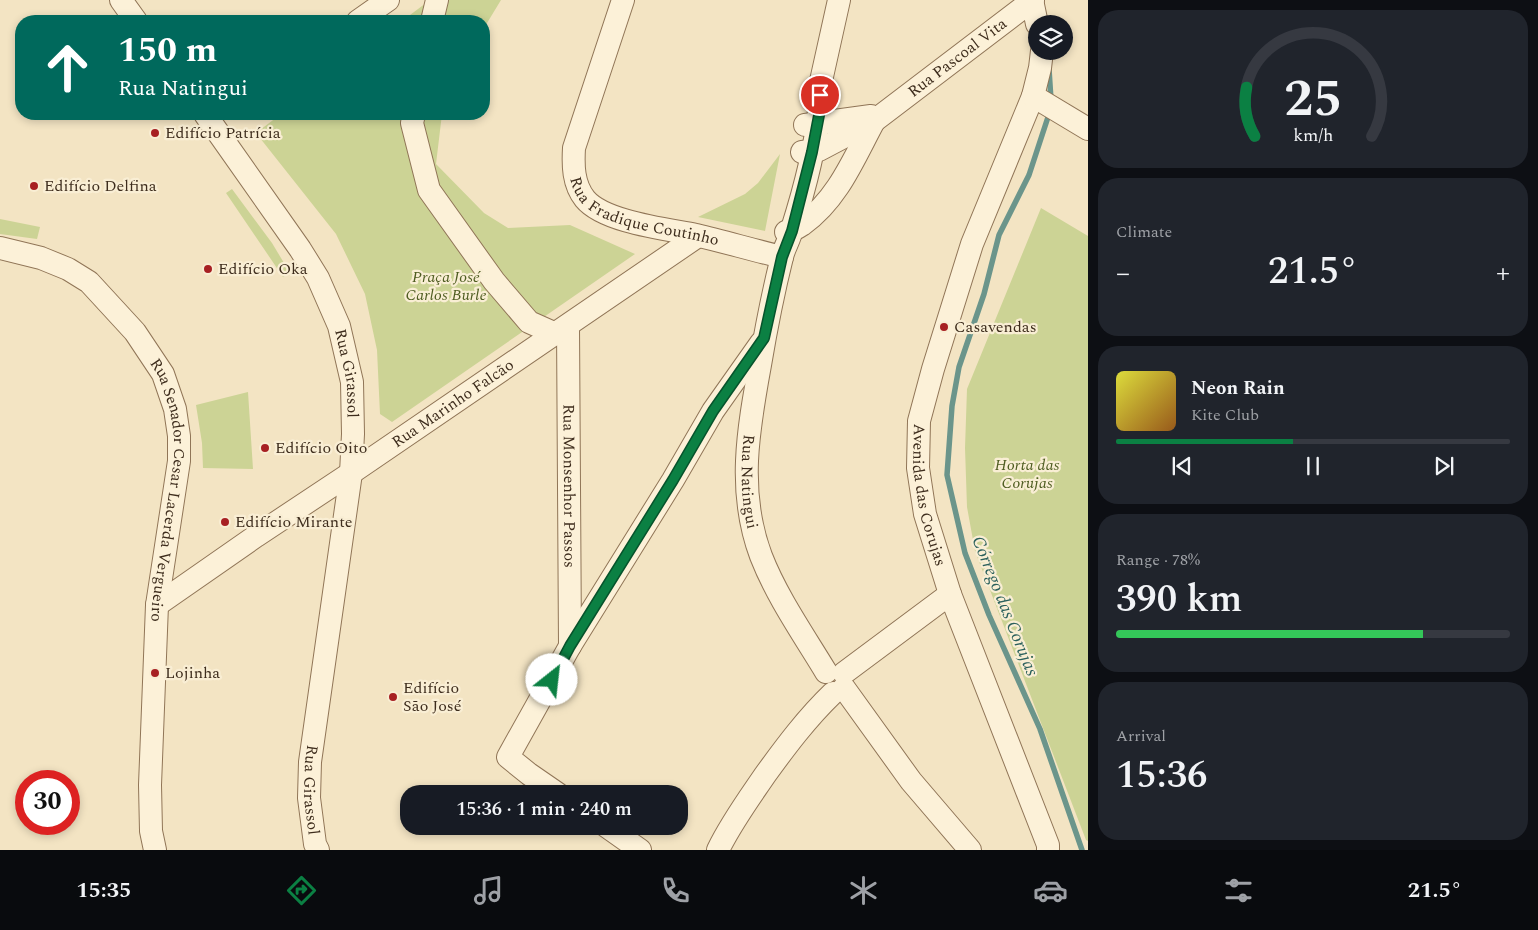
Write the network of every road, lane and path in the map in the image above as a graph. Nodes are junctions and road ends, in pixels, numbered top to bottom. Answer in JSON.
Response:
{"nodes":[{"id":1,"x":121,"y":0,"type":"edge"},
{"id":2,"x":388,"y":0,"type":"edge"},
{"id":3,"x":437,"y":0,"type":"edge"},
{"id":4,"x":623,"y":0,"type":"edge"},
{"id":5,"x":839,"y":0,"type":"edge"},
{"id":6,"x":1032,"y":0,"type":"edge"},
{"id":7,"x":132,"y":15,"type":"edge"},
{"id":8,"x":367,"y":15,"type":"edge"},
{"id":9,"x":433,"y":15,"type":"edge"},
{"id":10,"x":1035,"y":15,"type":"edge"},
{"id":11,"x":1041,"y":60,"type":"edge"},
{"id":12,"x":1038,"y":99,"type":"junction"},
{"id":13,"x":878,"y":118,"type":"junction"},
{"id":14,"x":217,"y":120,"type":"edge"},
{"id":15,"x":413,"y":120,"type":"edge"},
{"id":16,"x":811,"y":124,"type":"junction"},
{"id":17,"x":1088,"y":129,"type":"edge"},
{"id":18,"x":805,"y":152,"type":"junction"},
{"id":19,"x":698,"y":236,"type":"junction"},
{"id":20,"x":785,"y":242,"type":"junction"},
{"id":21,"x":0,"y":248,"type":"edge"},
{"id":22,"x":562,"y":330,"type":"junction"},
{"id":23,"x":764,"y":338,"type":"junction"},
{"id":24,"x":351,"y":473,"type":"junction"},
{"id":25,"x":950,"y":594,"type":"junction"},
{"id":26,"x":157,"y":604,"type":"junction"},
{"id":27,"x":570,"y":646,"type":"junction"},
{"id":28,"x":834,"y":681,"type":"junction"},
{"id":29,"x":545,"y":785,"type":"edge"},
{"id":30,"x":619,"y":835,"type":"edge"},
{"id":31,"x":155,"y":850,"type":"edge"},
{"id":32,"x":318,"y":850,"type":"edge"},
{"id":33,"x":640,"y":850,"type":"edge"},
{"id":34,"x":718,"y":850,"type":"edge"},
{"id":35,"x":970,"y":850,"type":"edge"},
{"id":36,"x":1048,"y":850,"type":"edge"}],
"edges":[{"from":1,"to":7,"type":"street"},
{"from":2,"to":8,"type":"street"},
{"from":3,"to":9,"type":"street"},
{"from":4,"to":19,"type":"street","name":"Rua Fradique Coutinho"},
{"from":5,"to":16,"type":"street","name":"Rua Natingui"},
{"from":6,"to":10,"type":"street"},
{"from":6,"to":13,"type":"street","name":"Rua Pascoal Vita"},
{"from":11,"to":12,"type":"street","name":"Avenida das Corujas"},
{"from":12,"to":17,"type":"street"},
{"from":12,"to":25,"type":"street","name":"Avenida das Corujas"},
{"from":13,"to":16,"type":"street","name":"Rua Pascoal Vita"},
{"from":13,"to":18,"type":"street","name":"Rua Pascoal Vita"},
{"from":13,"to":20,"type":"street","name":"Rua Pascoal Vita"},
{"from":14,"to":24,"type":"street","name":"Rua Girassol"},
{"from":15,"to":22,"type":"street"},
{"from":16,"to":18,"type":"street","name":"Rua Natingui"},
{"from":18,"to":20,"type":"street","name":"Rua Natingui"},
{"from":19,"to":20,"type":"street","name":"Rua Fradique Coutinho"},
{"from":19,"to":22,"type":"street","name":"Rua Marinho Falcão"},
{"from":20,"to":23,"type":"street","name":"Rua Natingui"},
{"from":21,"to":26,"type":"street","name":"Rua Senador Cesar Lacerda Vergueiro"},
{"from":22,"to":24,"type":"street","name":"Rua Marinho Falcão"},
{"from":22,"to":27,"type":"street","name":"Rua Monsenhor Passos"},
{"from":23,"to":27,"type":"street"},
{"from":23,"to":28,"type":"street","name":"Rua Natingui"},
{"from":24,"to":26,"type":"street","name":"Rua Marinho Falcão"},
{"from":24,"to":32,"type":"street","name":"Rua Girassol"},
{"from":25,"to":28,"type":"street"},
{"from":25,"to":36,"type":"street","name":"Avenida das Corujas"},
{"from":26,"to":31,"type":"street","name":"Rua Senador Cesar Lacerda Vergueiro"},
{"from":27,"to":29,"type":"street"},
{"from":28,"to":34,"type":"street"},
{"from":28,"to":35,"type":"street","name":"Rua Natingui"},
{"from":30,"to":33,"type":"street"}]}
